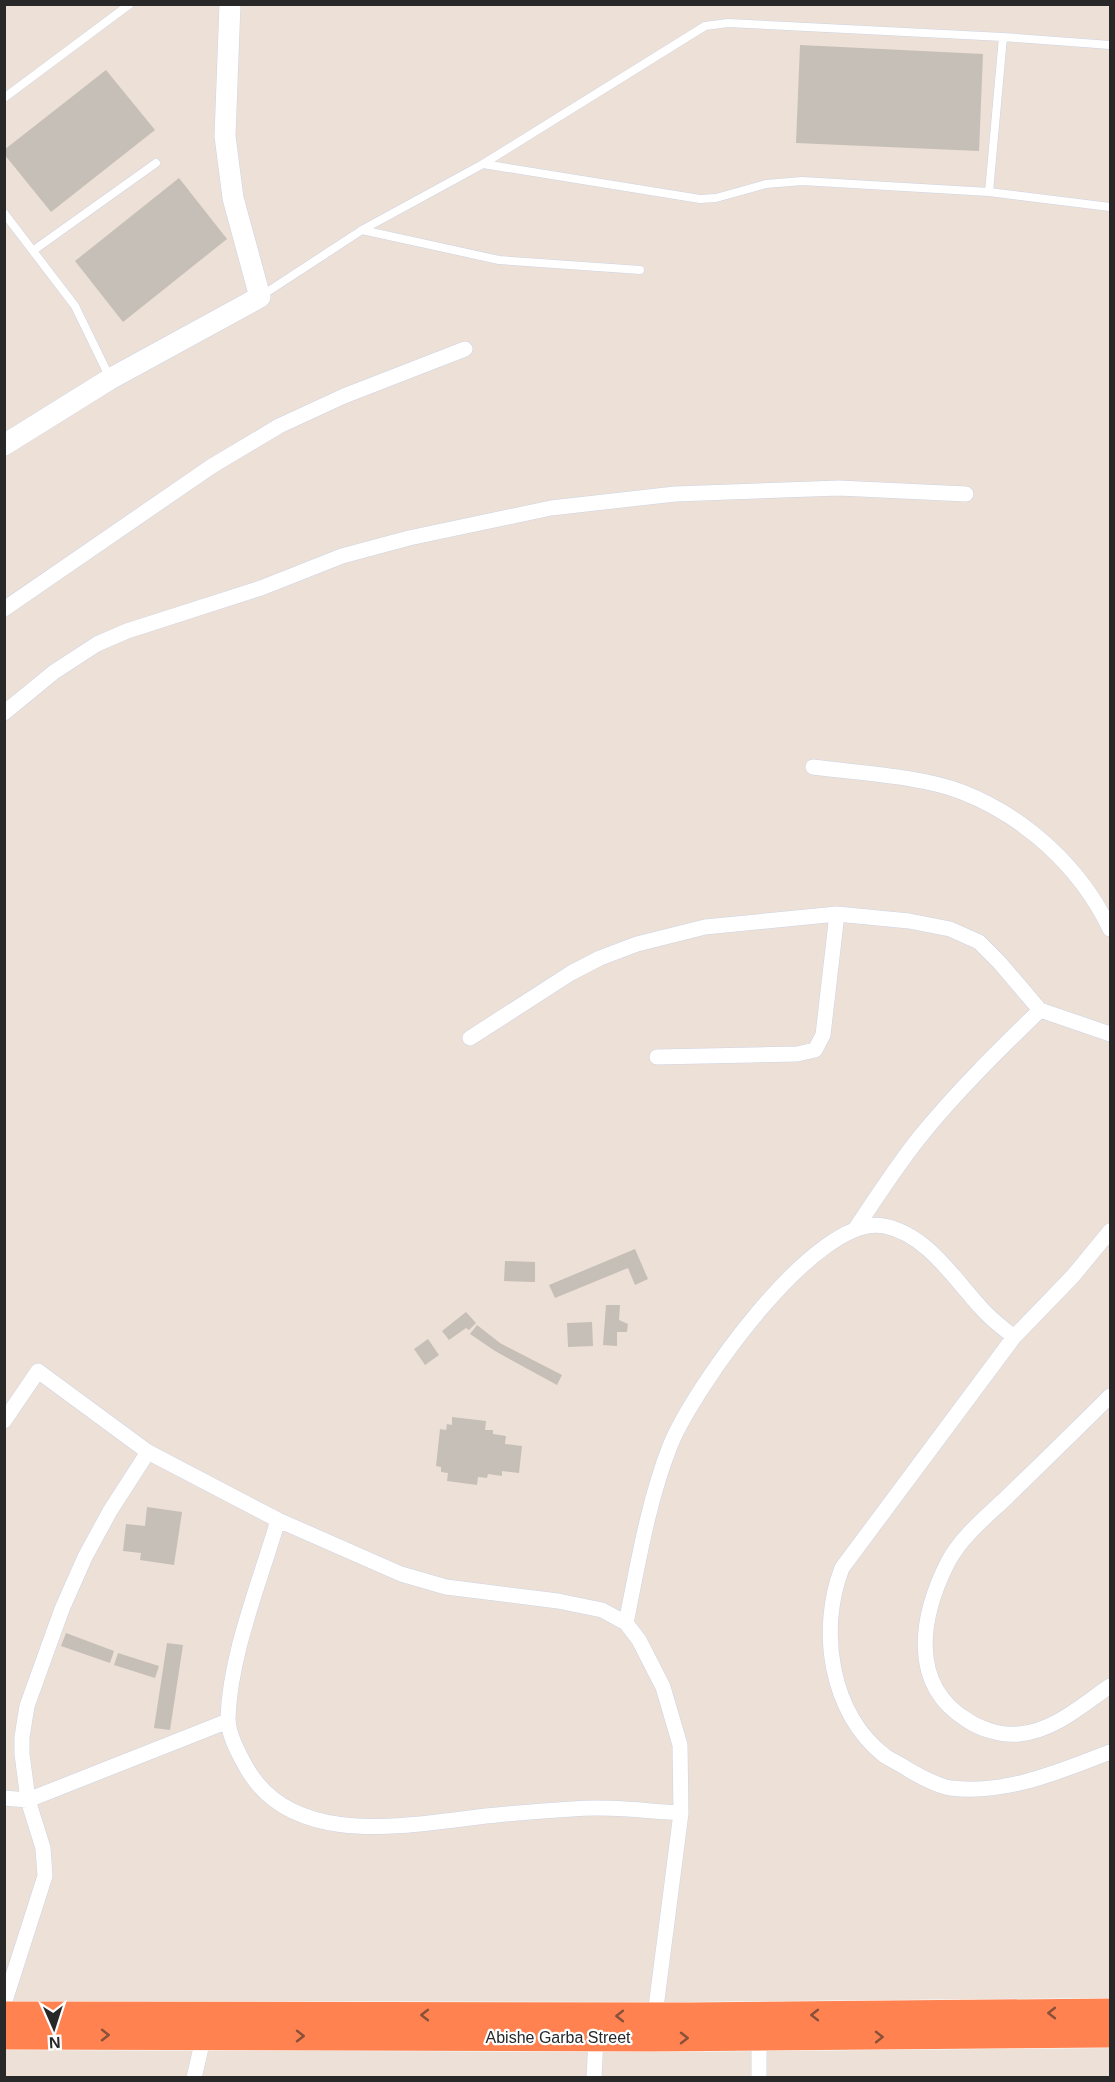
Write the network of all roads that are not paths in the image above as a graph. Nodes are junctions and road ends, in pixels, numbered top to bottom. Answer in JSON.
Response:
{"nodes":[{"id":1,"x":130,"y":4,"type":"edge"},
{"id":2,"x":230,"y":4,"type":"edge"},
{"id":3,"x":1003,"y":37,"type":"junction"},
{"id":4,"x":1110,"y":45,"type":"edge"},
{"id":5,"x":4,"y":98,"type":"edge"},
{"id":6,"x":156,"y":163,"type":"dead end"},
{"id":7,"x":483,"y":164,"type":"junction"},
{"id":8,"x":988,"y":192,"type":"junction"},
{"id":9,"x":1110,"y":207,"type":"edge"},
{"id":10,"x":4,"y":213,"type":"edge"},
{"id":11,"x":362,"y":230,"type":"junction"},
{"id":12,"x":34,"y":250,"type":"junction"},
{"id":13,"x":640,"y":270,"type":"dead end"},
{"id":14,"x":260,"y":297,"type":"junction"},
{"id":15,"x":465,"y":349,"type":"dead end"},
{"id":16,"x":110,"y":379,"type":"junction"},
{"id":17,"x":4,"y":445,"type":"edge"},
{"id":18,"x":966,"y":494,"type":"dead end"},
{"id":19,"x":4,"y":609,"type":"edge"},
{"id":20,"x":4,"y":713,"type":"edge"},
{"id":21,"x":813,"y":767,"type":"dead end"},
{"id":22,"x":837,"y":914,"type":"junction"},
{"id":23,"x":1110,"y":929,"type":"edge"},
{"id":24,"x":1040,"y":1010,"type":"junction"},
{"id":25,"x":1110,"y":1034,"type":"edge"},
{"id":26,"x":470,"y":1038,"type":"dead end"},
{"id":27,"x":657,"y":1057,"type":"dead end"},
{"id":28,"x":856,"y":1228,"type":"junction"},
{"id":29,"x":1110,"y":1231,"type":"edge"},
{"id":30,"x":1014,"y":1337,"type":"junction"},
{"id":31,"x":1110,"y":1396,"type":"edge"},
{"id":32,"x":4,"y":1421,"type":"edge"},
{"id":33,"x":148,"y":1452,"type":"junction"},
{"id":34,"x":278,"y":1520,"type":"junction"},
{"id":35,"x":626,"y":1623,"type":"junction"},
{"id":36,"x":1110,"y":1686,"type":"edge"},
{"id":37,"x":228,"y":1721,"type":"junction"},
{"id":38,"x":1110,"y":1752,"type":"edge"},
{"id":39,"x":4,"y":1798,"type":"edge"},
{"id":40,"x":28,"y":1800,"type":"junction"},
{"id":41,"x":681,"y":1814,"type":"junction"},
{"id":42,"x":4,"y":2004,"type":"edge"},
{"id":43,"x":1110,"y":2012,"type":"edge"},
{"id":44,"x":4,"y":2015,"type":"edge"},
{"id":45,"x":654,"y":2027,"type":"junction"},
{"id":46,"x":1110,"y":2034,"type":"edge"},
{"id":47,"x":204,"y":2035,"type":"junction"},
{"id":48,"x":4,"y":2036,"type":"edge"},
{"id":49,"x":596,"y":2038,"type":"junction"},
{"id":50,"x":759,"y":2038,"type":"junction"},
{"id":51,"x":194,"y":2078,"type":"edge"},
{"id":52,"x":594,"y":2078,"type":"edge"},
{"id":53,"x":759,"y":2078,"type":"edge"}],
"edges":[{"from":1,"to":5,"type":"lane"},
{"from":2,"to":14,"type":"street"},
{"from":3,"to":4,"type":"lane"},
{"from":3,"to":7,"type":"lane"},
{"from":3,"to":8,"type":"lane"},
{"from":6,"to":12,"type":"lane"},
{"from":7,"to":8,"type":"lane"},
{"from":7,"to":11,"type":"lane"},
{"from":8,"to":9,"type":"lane"},
{"from":10,"to":12,"type":"lane"},
{"from":11,"to":13,"type":"lane"},
{"from":11,"to":14,"type":"lane"},
{"from":12,"to":16,"type":"lane"},
{"from":14,"to":16,"type":"street"},
{"from":15,"to":19,"type":"street"},
{"from":16,"to":17,"type":"street"},
{"from":18,"to":20,"type":"street"},
{"from":21,"to":23,"type":"street"},
{"from":22,"to":24,"type":"street"},
{"from":22,"to":26,"type":"street"},
{"from":22,"to":27,"type":"street"},
{"from":24,"to":25,"type":"street"},
{"from":24,"to":28,"type":"street"},
{"from":28,"to":30,"type":"street"},
{"from":28,"to":35,"type":"street"},
{"from":29,"to":30,"type":"street"},
{"from":30,"to":38,"type":"street"},
{"from":31,"to":36,"type":"street"},
{"from":32,"to":33,"type":"street"},
{"from":33,"to":34,"type":"street"},
{"from":33,"to":40,"type":"street"},
{"from":34,"to":35,"type":"street"},
{"from":34,"to":37,"type":"street"},
{"from":35,"to":41,"type":"street"},
{"from":37,"to":40,"type":"street"},
{"from":37,"to":41,"type":"street"},
{"from":39,"to":40,"type":"street"},
{"from":40,"to":42,"type":"street"},
{"from":41,"to":45,"type":"street"},
{"from":43,"to":45,"type":"highway","name":"Abishe Garba Street","one_way":true},
{"from":45,"to":44,"type":"highway","name":"Abishe Garba Street","one_way":true},
{"from":45,"to":49,"type":"highway","name":"Abishe Garba Street"},
{"from":45,"to":50,"type":"highway","name":"Abishe Garba Street","one_way":true},
{"from":50,"to":46,"type":"highway","name":"Abishe Garba Street","one_way":true},
{"from":48,"to":47,"type":"highway","name":"Abishe Garba Street","one_way":true},
{"from":47,"to":49,"type":"highway","name":"Abishe Garba Street","one_way":true},
{"from":47,"to":51,"type":"street"},
{"from":49,"to":52,"type":"street"},
{"from":50,"to":53,"type":"street"}]}
